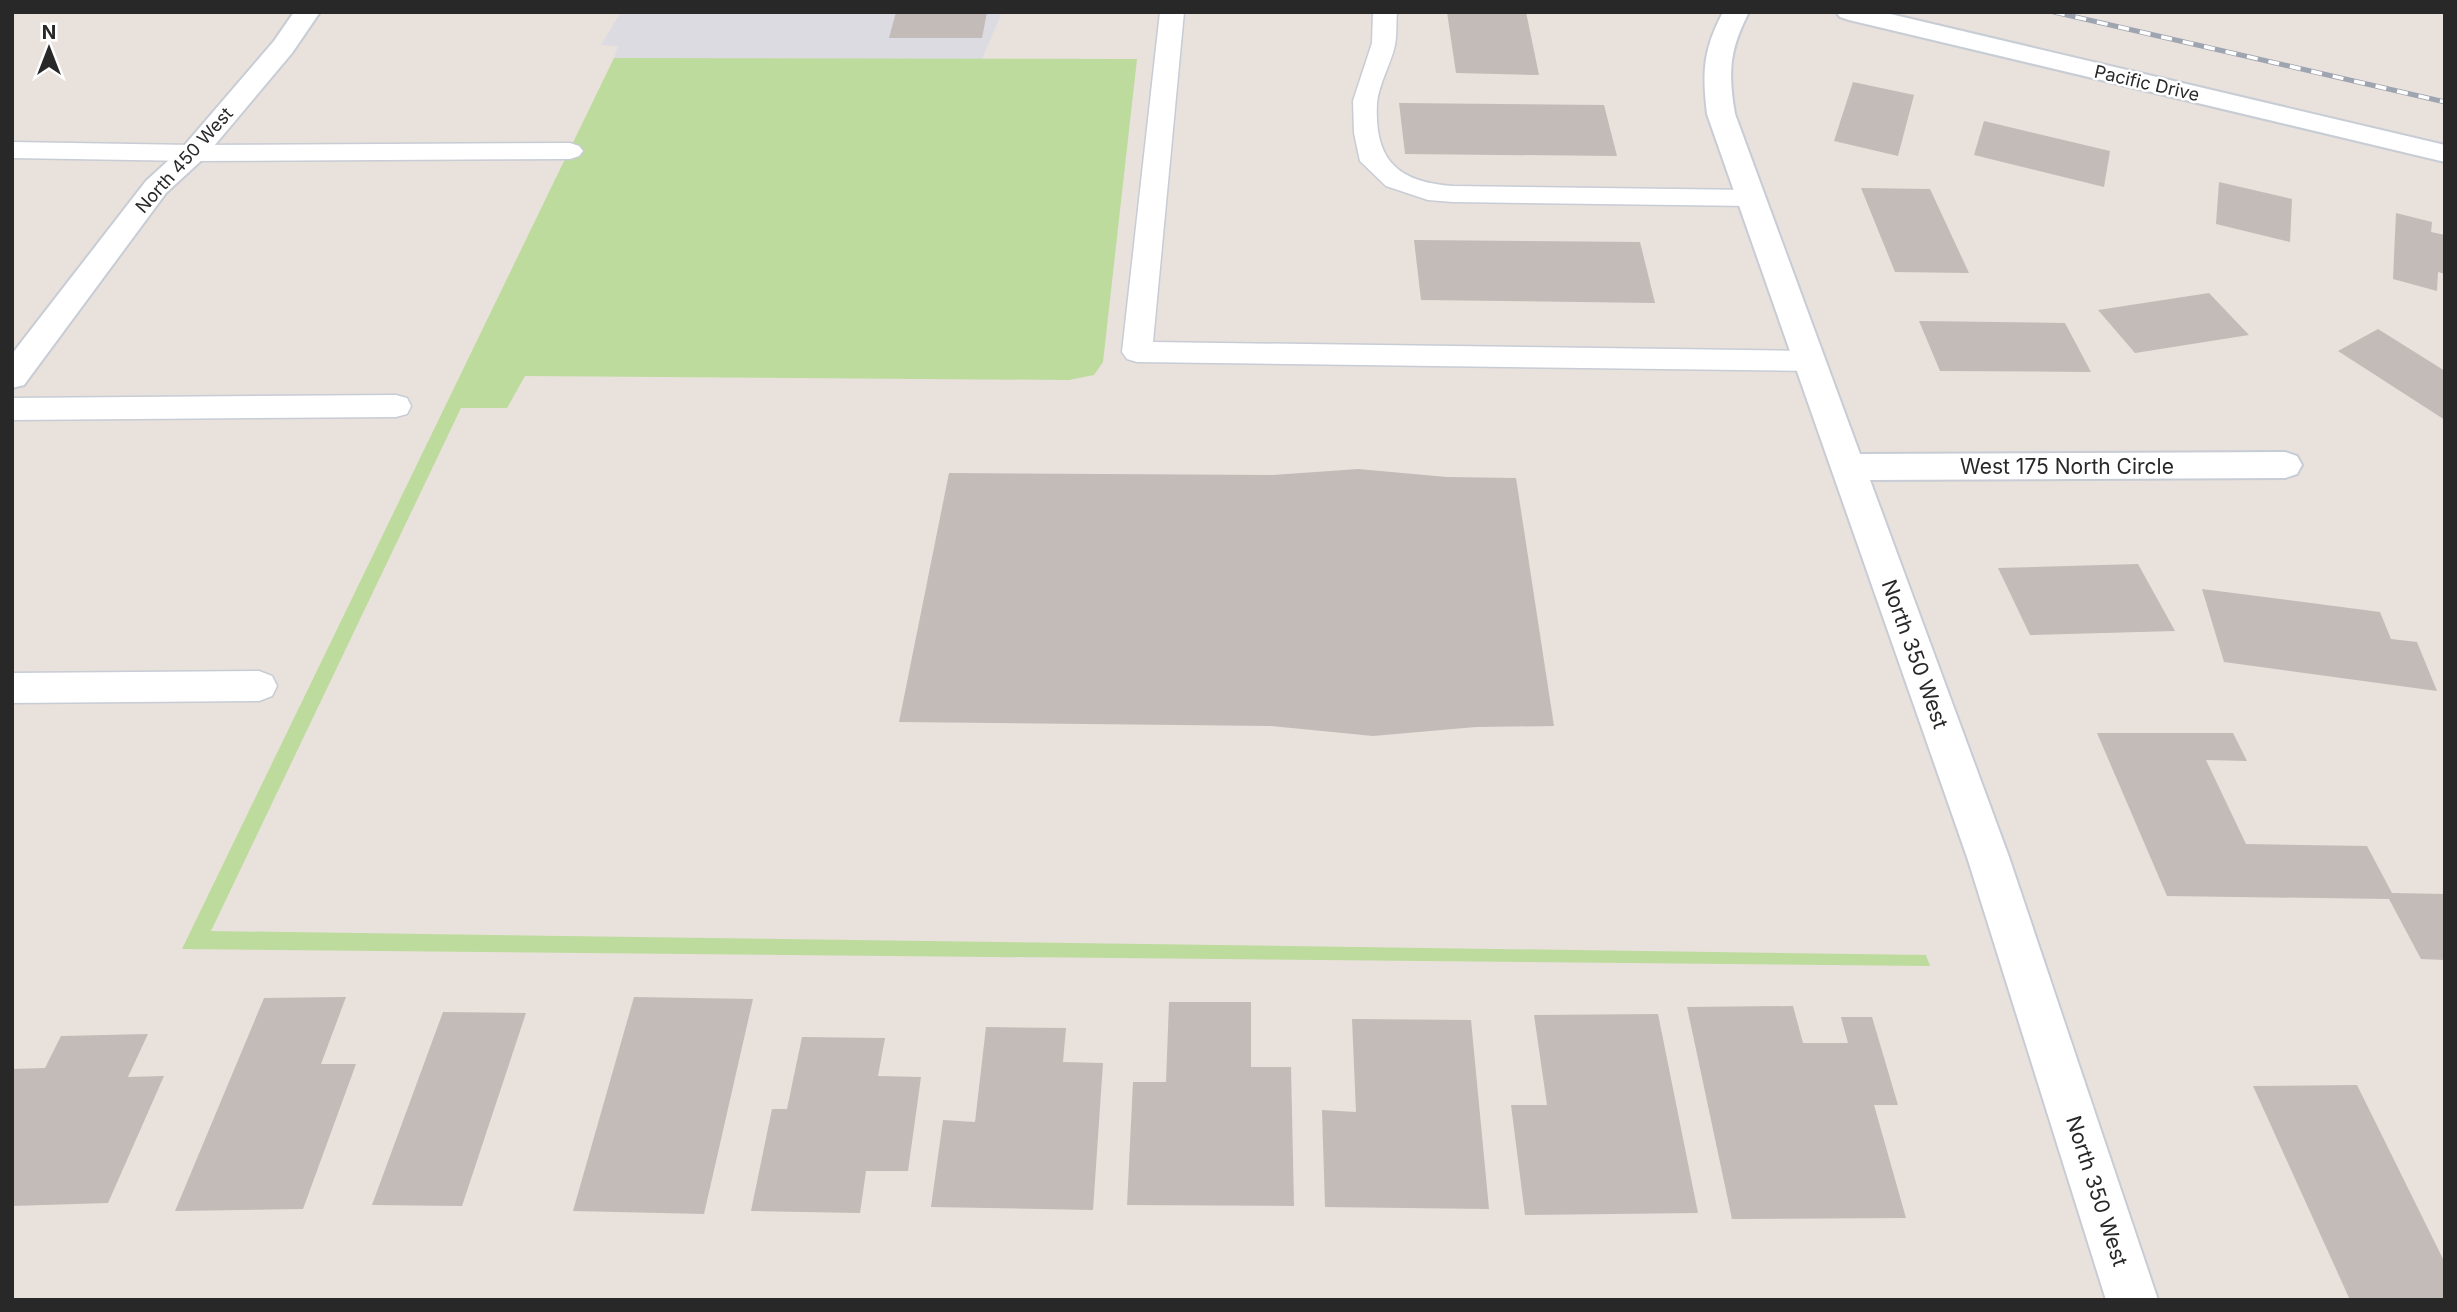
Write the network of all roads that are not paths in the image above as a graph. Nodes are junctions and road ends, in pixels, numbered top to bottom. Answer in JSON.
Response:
{"nodes":[{"id":1,"x":307,"y":12,"type":"edge"},
{"id":2,"x":1172,"y":12,"type":"edge"},
{"id":3,"x":1385,"y":12,"type":"edge"},
{"id":4,"x":1736,"y":12,"type":"edge"},
{"id":5,"x":1849,"y":12,"type":"edge"},
{"id":6,"x":12,"y":150,"type":"edge"},
{"id":7,"x":570,"y":151,"type":"dead end"},
{"id":8,"x":193,"y":153,"type":"junction"},
{"id":9,"x":2445,"y":154,"type":"edge"},
{"id":10,"x":1751,"y":198,"type":"junction"},
{"id":11,"x":1810,"y":361,"type":"junction"},
{"id":12,"x":12,"y":377,"type":"edge"},
{"id":13,"x":396,"y":406,"type":"dead end"},
{"id":14,"x":12,"y":409,"type":"edge"},
{"id":15,"x":2285,"y":466,"type":"dead end"},
{"id":16,"x":1848,"y":467,"type":"junction"},
{"id":17,"x":259,"y":686,"type":"dead end"},
{"id":18,"x":12,"y":688,"type":"edge"},
{"id":19,"x":2132,"y":1300,"type":"edge"}],
"edges":[{"from":1,"to":8,"type":"street","name":"North 450 West"},
{"from":2,"to":11,"type":"lane"},
{"from":3,"to":10,"type":"lane"},
{"from":4,"to":10,"type":"street","name":"North 350 West"},
{"from":5,"to":9,"type":"street","name":"Pacific Drive"},
{"from":6,"to":8,"type":"lane"},
{"from":7,"to":8,"type":"lane"},
{"from":8,"to":12,"type":"street","name":"North 450 West"},
{"from":10,"to":11,"type":"street","name":"North 350 West"},
{"from":11,"to":16,"type":"street","name":"North 350 West"},
{"from":13,"to":14,"type":"lane"},
{"from":15,"to":16,"type":"street","name":"West 175 North Circle"},
{"from":16,"to":19,"type":"street","name":"North 350 West"},
{"from":17,"to":18,"type":"lane"}]}
